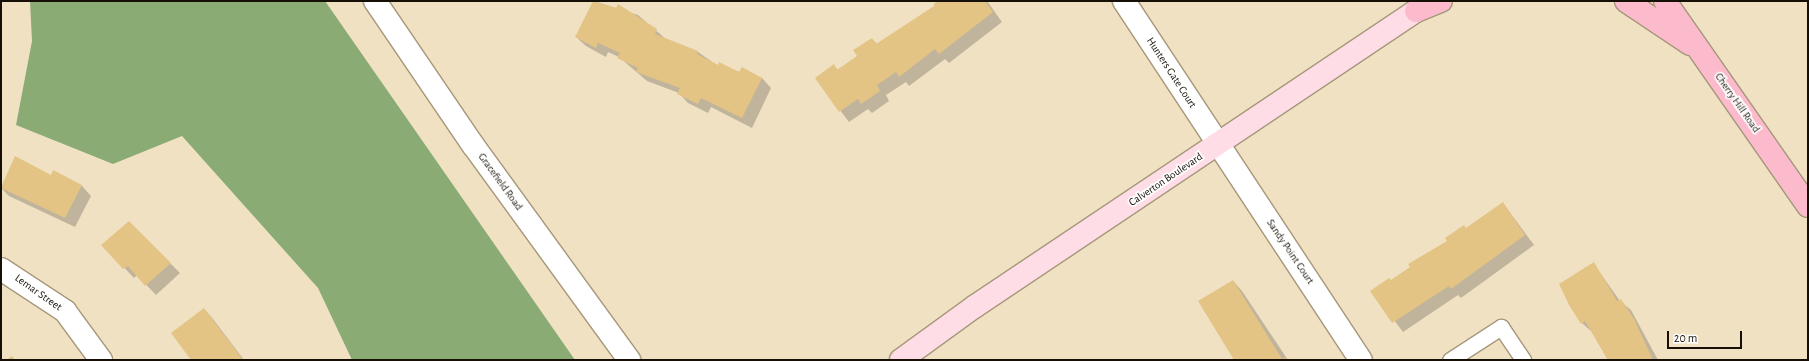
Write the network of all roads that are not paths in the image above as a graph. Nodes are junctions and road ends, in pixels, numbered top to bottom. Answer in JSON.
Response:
{"nodes":[{"id":1,"x":375,"y":1,"type":"edge"},
{"id":2,"x":1124,"y":1,"type":"edge"},
{"id":3,"x":1441,"y":1,"type":"edge"},
{"id":4,"x":1626,"y":1,"type":"edge"},
{"id":5,"x":1666,"y":1,"type":"edge"},
{"id":6,"x":1423,"y":6,"type":"edge"},
{"id":7,"x":1700,"y":50,"type":"junction"},
{"id":8,"x":1218,"y":145,"type":"junction"},
{"id":9,"x":1808,"y":206,"type":"edge"},
{"id":10,"x":1,"y":269,"type":"edge"},
{"id":11,"x":101,"y":360,"type":"edge"},
{"id":12,"x":629,"y":360,"type":"edge"},
{"id":13,"x":901,"y":360,"type":"edge"},
{"id":14,"x":1361,"y":360,"type":"edge"},
{"id":15,"x":1450,"y":360,"type":"edge"},
{"id":16,"x":1523,"y":360,"type":"edge"}],
"edges":[{"from":1,"to":12,"type":"street","name":"Gracefield Road"},
{"from":2,"to":8,"type":"street","name":"Hunters Gate Court"},
{"from":3,"to":6,"type":"main road"},
{"from":4,"to":7,"type":"main road"},
{"from":5,"to":7,"type":"main road","name":"Cherry Hill Road"},
{"from":6,"to":8,"type":"street","name":"Calverton Boulevard"},
{"from":7,"to":9,"type":"main road","name":"Cherry Hill Road"},
{"from":8,"to":13,"type":"street","name":"Calverton Boulevard"},
{"from":8,"to":14,"type":"street","name":"Sandy Point Court"},
{"from":10,"to":11,"type":"street","name":"Lemar Street"},
{"from":15,"to":16,"type":"lane"}]}
